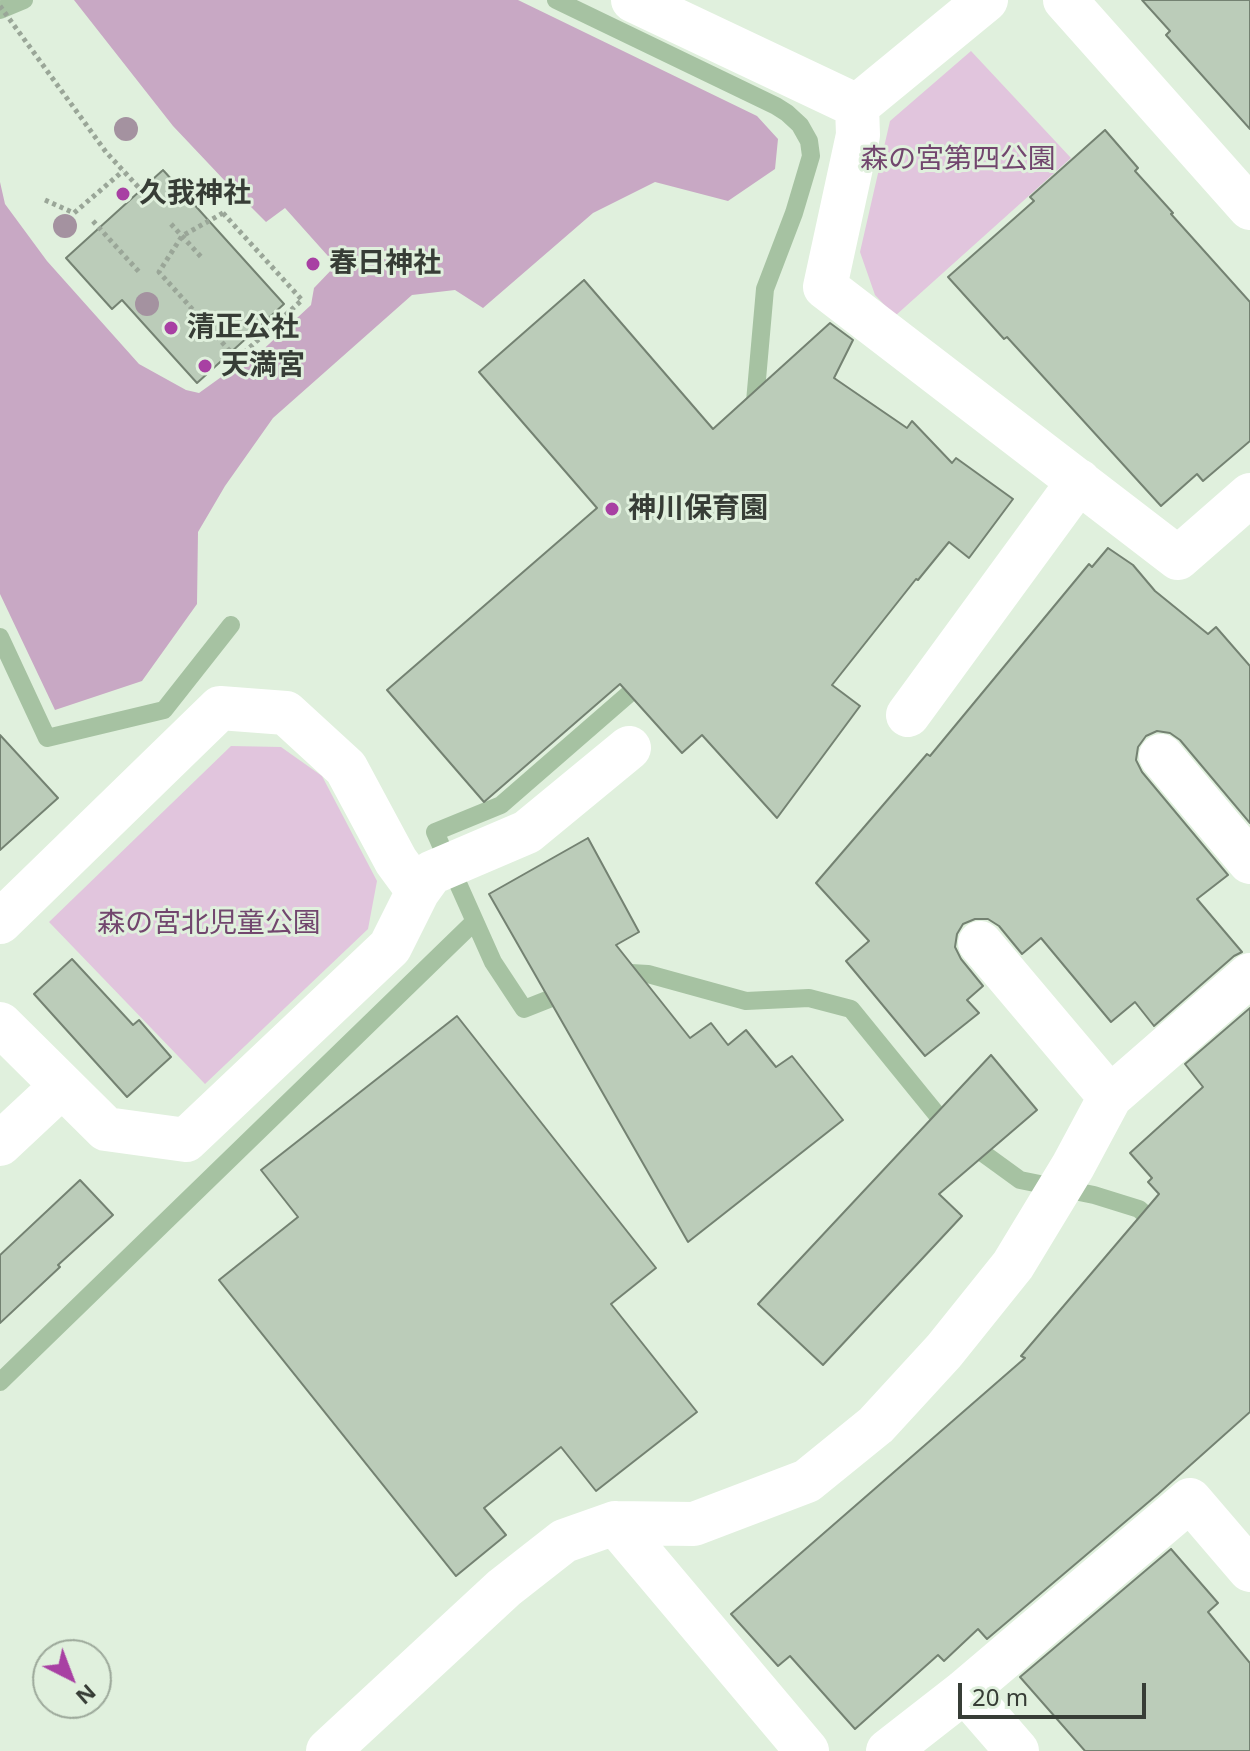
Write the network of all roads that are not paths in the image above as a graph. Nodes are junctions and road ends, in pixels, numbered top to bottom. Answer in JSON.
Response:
{"nodes":[{"id":1,"x":633,"y":0,"type":"edge"},
{"id":2,"x":986,"y":0,"type":"edge"},
{"id":3,"x":1065,"y":0,"type":"edge"},
{"id":4,"x":857,"y":106,"type":"junction"},
{"id":5,"x":1250,"y":208,"type":"edge"},
{"id":6,"x":1079,"y":481,"type":"junction"},
{"id":7,"x":1250,"y":495,"type":"edge"},
{"id":8,"x":908,"y":715,"type":"dead end"},
{"id":9,"x":629,"y":748,"type":"dead end"},
{"id":10,"x":1161,"y":756,"type":"dead end"},
{"id":11,"x":1250,"y":862,"type":"edge"},
{"id":12,"x":425,"y":882,"type":"junction"},
{"id":13,"x":0,"y":922,"type":"edge"},
{"id":14,"x":980,"y":943,"type":"dead end"},
{"id":15,"x":1250,"y":975,"type":"edge"},
{"id":16,"x":0,"y":1024,"type":"edge"},
{"id":17,"x":62,"y":1086,"type":"junction"},
{"id":18,"x":1110,"y":1097,"type":"junction"},
{"id":19,"x":0,"y":1144,"type":"edge"},
{"id":20,"x":615,"y":1523,"type":"junction"},
{"id":21,"x":1250,"y":1570,"type":"edge"},
{"id":22,"x":965,"y":1691,"type":"junction"},
{"id":23,"x":328,"y":1751,"type":"edge"},
{"id":24,"x":807,"y":1751,"type":"edge"},
{"id":25,"x":888,"y":1751,"type":"edge"},
{"id":26,"x":1017,"y":1751,"type":"edge"}],
"edges":[{"from":1,"to":4,"type":"street"},
{"from":2,"to":4,"type":"street"},
{"from":3,"to":5,"type":"street"},
{"from":4,"to":6,"type":"street"},
{"from":6,"to":7,"type":"street"},
{"from":6,"to":8,"type":"street"},
{"from":9,"to":12,"type":"street"},
{"from":10,"to":11,"type":"street"},
{"from":12,"to":13,"type":"street"},
{"from":12,"to":17,"type":"street"},
{"from":14,"to":18,"type":"street"},
{"from":15,"to":18,"type":"street"},
{"from":16,"to":17,"type":"street"},
{"from":17,"to":19,"type":"street"},
{"from":18,"to":20,"type":"street"},
{"from":20,"to":23,"type":"street"},
{"from":20,"to":24,"type":"street"},
{"from":21,"to":22,"type":"street"},
{"from":22,"to":25,"type":"street"},
{"from":22,"to":26,"type":"street"}]}
